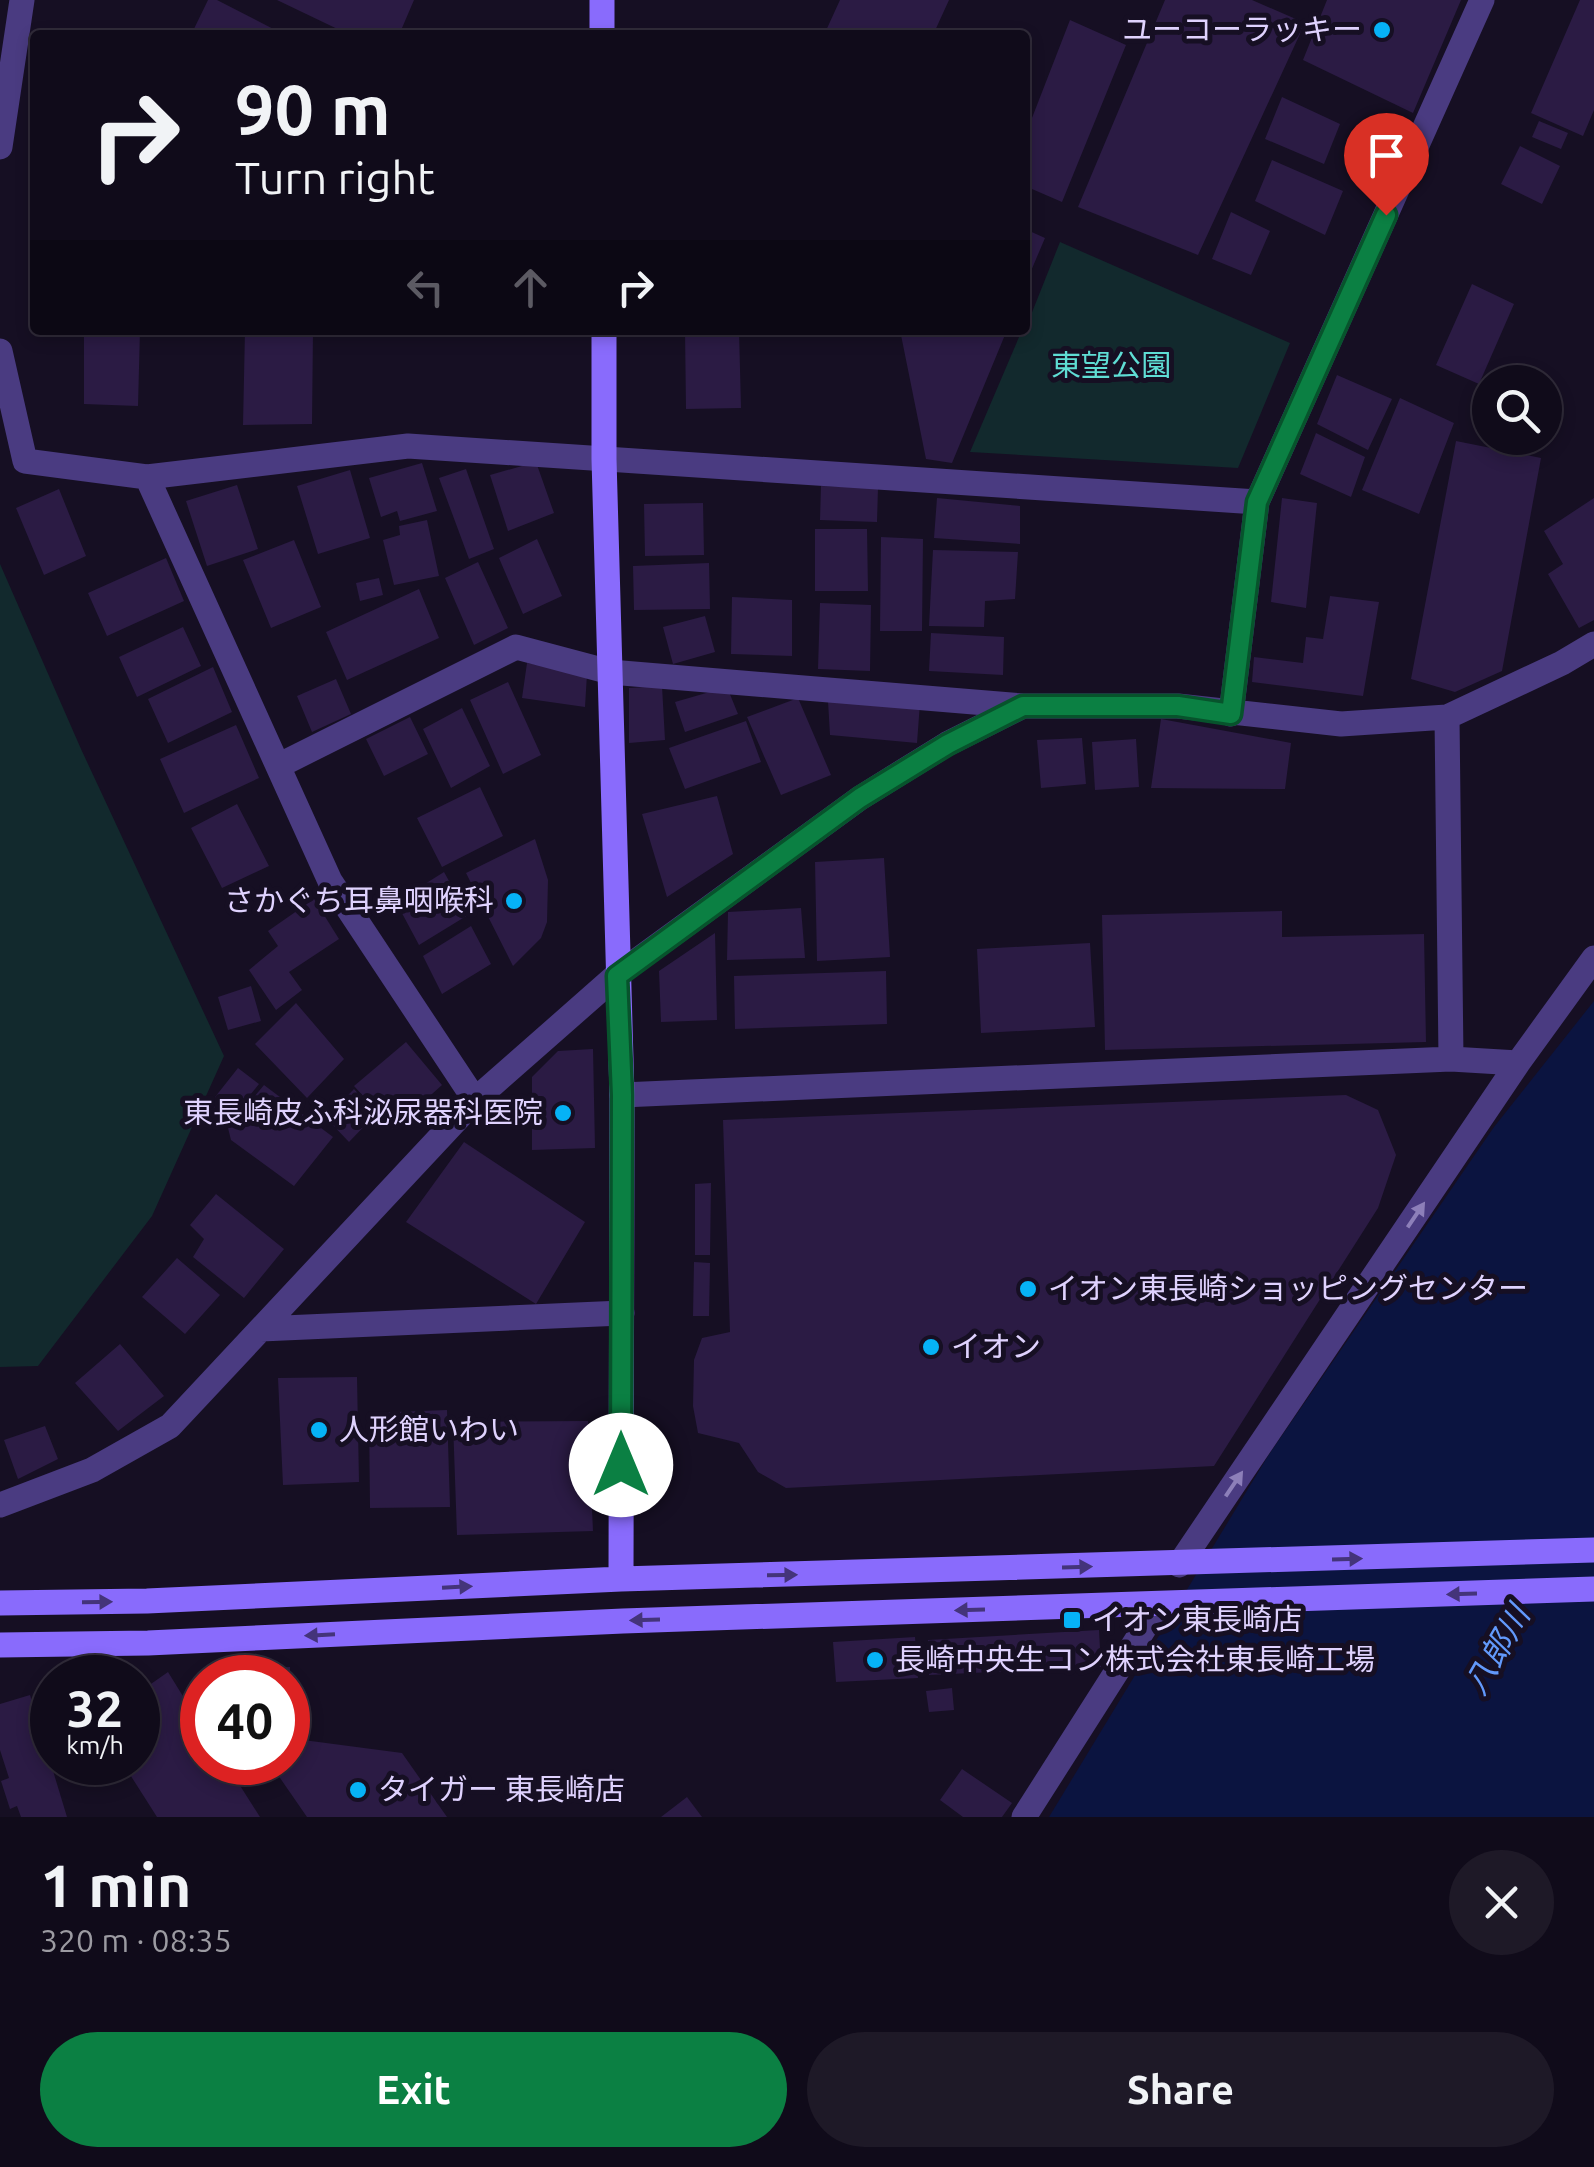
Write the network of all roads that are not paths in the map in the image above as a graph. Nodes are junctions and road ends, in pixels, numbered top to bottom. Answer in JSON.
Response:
{"nodes":[{"id":1,"x":22,"y":0,"type":"edge"},
{"id":2,"x":602,"y":0,"type":"edge"},
{"id":3,"x":1482,"y":0,"type":"edge"},
{"id":4,"x":602,"y":30,"type":"edge"},
{"id":5,"x":0,"y":140,"type":"edge"},
{"id":6,"x":604,"y":335,"type":"edge"},
{"id":7,"x":0,"y":352,"type":"edge"},
{"id":8,"x":604,"y":460,"type":"junction"},
{"id":9,"x":146,"y":477,"type":"junction"},
{"id":10,"x":1257,"y":502,"type":"junction"},
{"id":11,"x":1594,"y":644,"type":"edge"},
{"id":12,"x":610,"y":672,"type":"junction"},
{"id":13,"x":1023,"y":706,"type":"junction"},
{"id":14,"x":1231,"y":714,"type":"junction"},
{"id":15,"x":1446,"y":717,"type":"junction"},
{"id":16,"x":278,"y":766,"type":"junction"},
{"id":17,"x":1594,"y":958,"type":"edge"},
{"id":18,"x":617,"y":976,"type":"junction"},
{"id":19,"x":1450,"y":1059,"type":"junction"},
{"id":20,"x":1518,"y":1063,"type":"junction"},
{"id":21,"x":622,"y":1095,"type":"junction"},
{"id":22,"x":475,"y":1100,"type":"junction"},
{"id":23,"x":622,"y":1314,"type":"junction"},
{"id":24,"x":260,"y":1329,"type":"junction"},
{"id":25,"x":0,"y":1504,"type":"edge"},
{"id":26,"x":1594,"y":1550,"type":"edge"},
{"id":27,"x":1179,"y":1565,"type":"junction"},
{"id":28,"x":621,"y":1579,"type":"junction"},
{"id":29,"x":1594,"y":1589,"type":"edge"},
{"id":30,"x":0,"y":1603,"type":"edge"},
{"id":31,"x":1160,"y":1605,"type":"junction"},
{"id":32,"x":0,"y":1644,"type":"edge"},
{"id":33,"x":1024,"y":1817,"type":"edge"}],
"edges":[{"from":1,"to":5,"type":"street"},
{"from":2,"to":4,"type":"street"},
{"from":3,"to":10,"type":"street"},
{"from":6,"to":8,"type":"street"},
{"from":7,"to":9,"type":"street"},
{"from":8,"to":9,"type":"street"},
{"from":8,"to":10,"type":"street"},
{"from":8,"to":12,"type":"street"},
{"from":9,"to":16,"type":"street"},
{"from":10,"to":14,"type":"street"},
{"from":11,"to":15,"type":"street"},
{"from":12,"to":13,"type":"street"},
{"from":12,"to":16,"type":"street"},
{"from":12,"to":18,"type":"street"},
{"from":13,"to":14,"type":"street"},
{"from":13,"to":18,"type":"street"},
{"from":14,"to":15,"type":"street"},
{"from":15,"to":19,"type":"street"},
{"from":16,"to":22,"type":"street"},
{"from":17,"to":20,"type":"street"},
{"from":18,"to":21,"type":"street"},
{"from":18,"to":22,"type":"street"},
{"from":19,"to":20,"type":"street"},
{"from":19,"to":21,"type":"street"},
{"from":27,"to":20,"type":"street","one_way":true},
{"from":21,"to":23,"type":"street"},
{"from":22,"to":24,"type":"street"},
{"from":23,"to":24,"type":"street"},
{"from":23,"to":28,"type":"street"},
{"from":24,"to":25,"type":"street"},
{"from":27,"to":26,"type":"street","one_way":true},
{"from":28,"to":27,"type":"street","one_way":true},
{"from":30,"to":28,"type":"street","one_way":true},
{"from":29,"to":31,"type":"street","one_way":true},
{"from":31,"to":32,"type":"street","one_way":true},
{"from":31,"to":33,"type":"street"}]}
